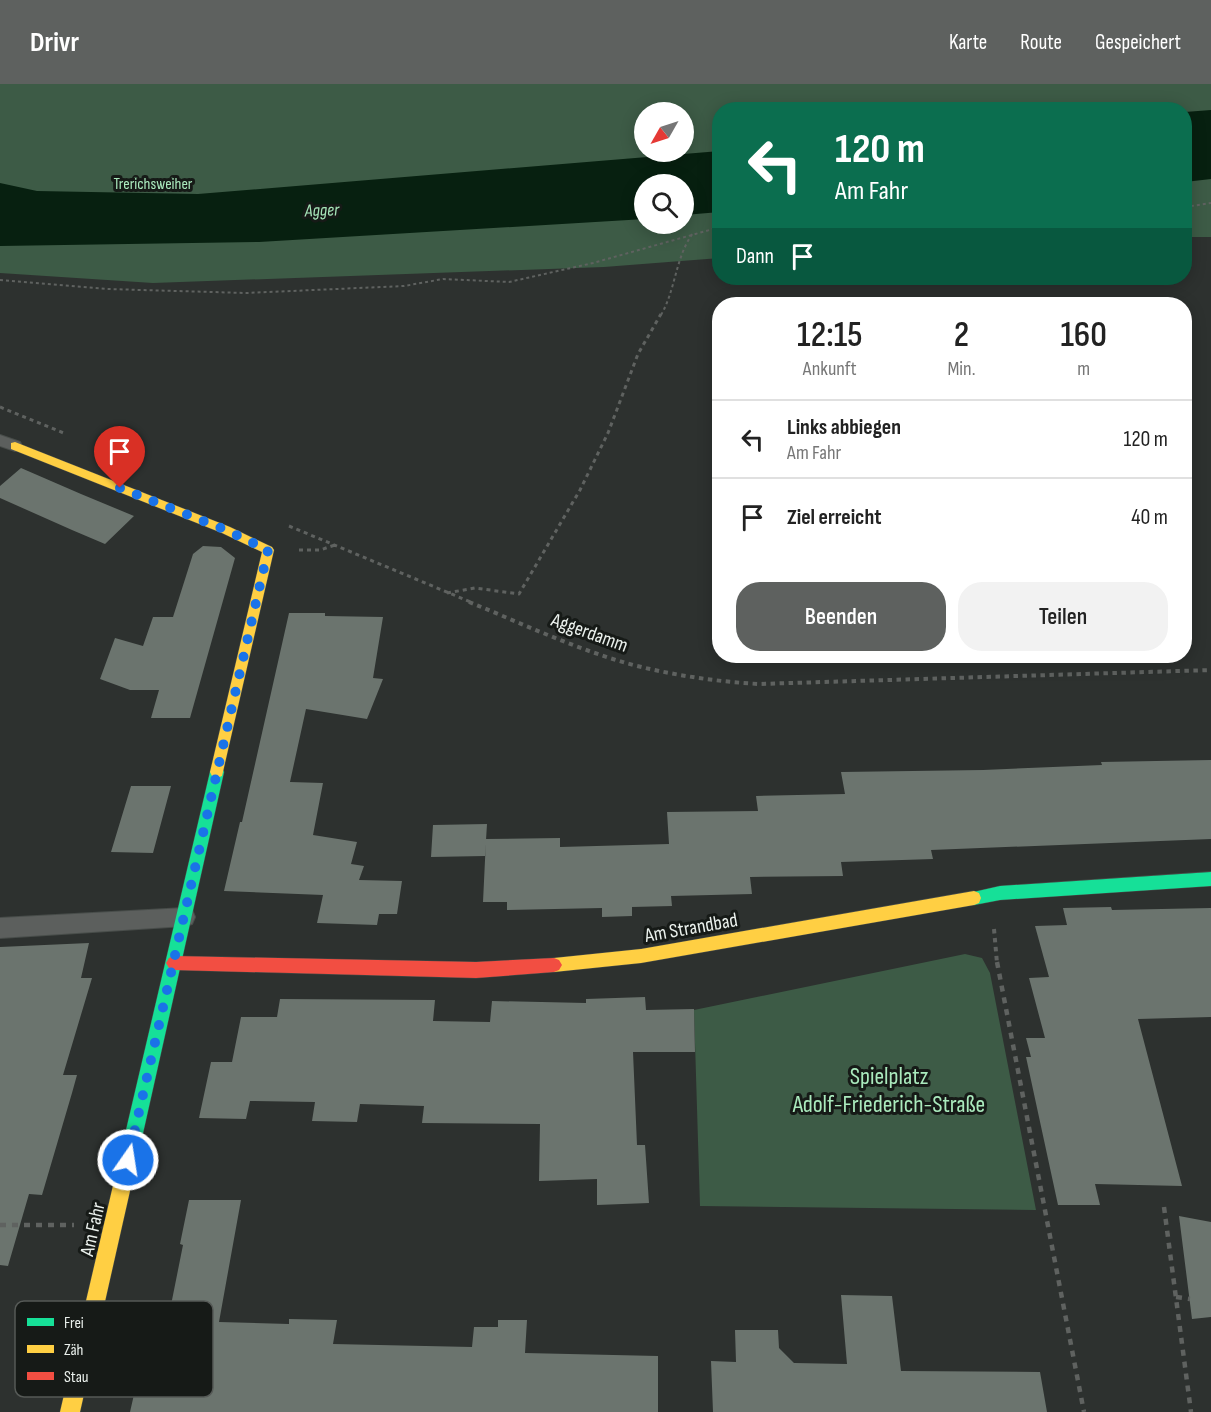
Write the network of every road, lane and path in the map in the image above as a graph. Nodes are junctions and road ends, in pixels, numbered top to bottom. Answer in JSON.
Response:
{"nodes":[{"id":1,"x":1211,"y":203,"type":"edge"},
{"id":2,"x":1192,"y":206,"type":"edge"},
{"id":3,"x":712,"y":229,"type":"edge"},
{"id":4,"x":694,"y":233,"type":"edge"},
{"id":5,"x":690,"y":234,"type":"edge"},
{"id":6,"x":692,"y":234,"type":"edge"},
{"id":7,"x":0,"y":280,"type":"edge"},
{"id":8,"x":0,"y":407,"type":"edge"},
{"id":9,"x":72,"y":436,"type":"dead end"},
{"id":10,"x":0,"y":440,"type":"edge"},
{"id":11,"x":15,"y":446,"type":"joint"},
{"id":12,"x":282,"y":524,"type":"dead end"},
{"id":13,"x":447,"y":593,"type":"junction"},
{"id":14,"x":1211,"y":670,"type":"edge"},
{"id":15,"x":1211,"y":879,"type":"edge"},
{"id":16,"x":1000,"y":893,"type":"junction"},
{"id":17,"x":185,"y":917,"type":"junction"},
{"id":18,"x":0,"y":928,"type":"edge"},
{"id":19,"x":174,"y":963,"type":"junction"},
{"id":20,"x":1164,"y":1207,"type":"dead end"},
{"id":21,"x":0,"y":1225,"type":"edge"},
{"id":22,"x":113,"y":1226,"type":"junction"},
{"id":23,"x":1176,"y":1297,"type":"junction"},
{"id":24,"x":1190,"y":1299,"type":"dead end"},
{"id":25,"x":96,"y":1301,"type":"edge"},
{"id":26,"x":73,"y":1397,"type":"edge"},
{"id":27,"x":70,"y":1412,"type":"edge"},
{"id":28,"x":1084,"y":1412,"type":"edge"},
{"id":29,"x":1191,"y":1412,"type":"edge"}],
"edges":[{"from":1,"to":2,"type":"path"},
{"from":3,"to":4,"type":"path"},
{"from":5,"to":7,"type":"path"},
{"from":6,"to":13,"type":"path"},
{"from":8,"to":9,"type":"path"},
{"from":10,"to":11,"type":"lane"},
{"from":11,"to":17,"type":"street","name":"Am Fahr"},
{"from":12,"to":13,"type":"path","name":"Aggerdamm"},
{"from":13,"to":14,"type":"path","name":"Aggerdamm"},
{"from":15,"to":16,"type":"street","name":"Am Strandbad"},
{"from":16,"to":19,"type":"street","name":"Am Strandbad"},
{"from":16,"to":28,"type":"path"},
{"from":17,"to":18,"type":"lane"},
{"from":17,"to":19,"type":"street","name":"Am Fahr"},
{"from":19,"to":22,"type":"street","name":"Am Fahr"},
{"from":20,"to":23,"type":"path"},
{"from":21,"to":22,"type":"path"},
{"from":22,"to":25,"type":"street","name":"Am Fahr"},
{"from":23,"to":24,"type":"path"},
{"from":23,"to":29,"type":"path"},
{"from":26,"to":27,"type":"street","name":"Am Fahr"}]}
